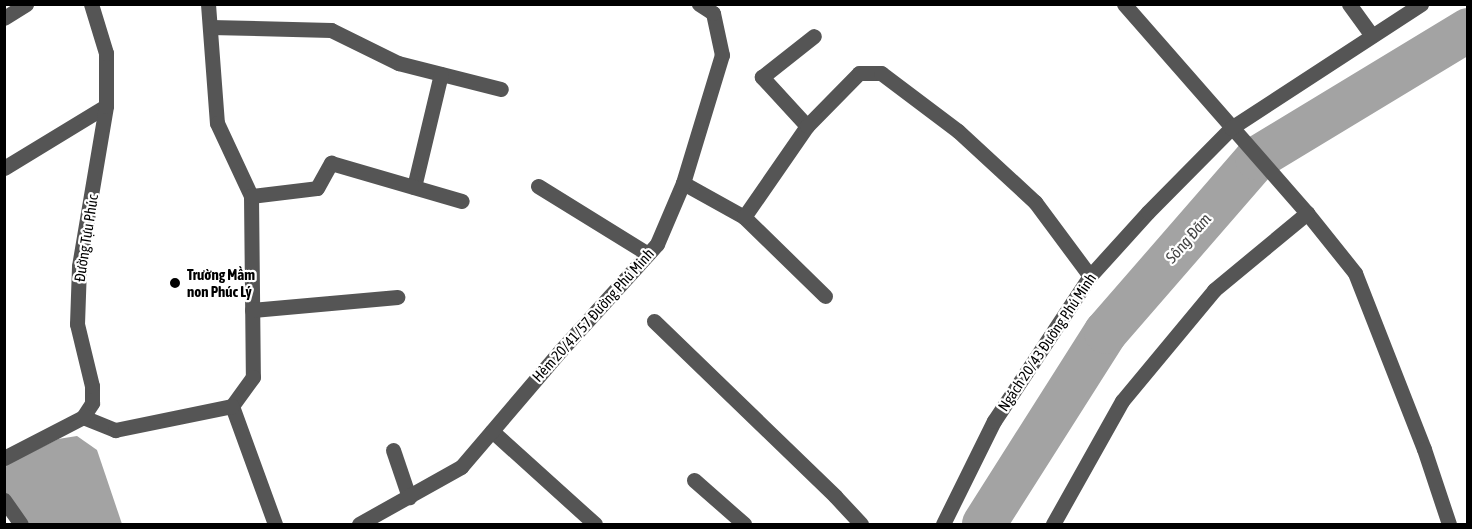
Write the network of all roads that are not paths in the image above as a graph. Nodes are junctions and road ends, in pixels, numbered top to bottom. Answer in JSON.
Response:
{"nodes":[{"id":1,"x":26,"y":4,"type":"edge"},
{"id":2,"x":91,"y":4,"type":"edge"},
{"id":3,"x":208,"y":4,"type":"edge"},
{"id":4,"x":699,"y":4,"type":"edge"},
{"id":5,"x":1124,"y":4,"type":"edge"},
{"id":6,"x":1349,"y":4,"type":"edge"},
{"id":7,"x":1421,"y":4,"type":"edge"},
{"id":8,"x":4,"y":18,"type":"edge"},
{"id":9,"x":210,"y":27,"type":"junction"},
{"id":10,"x":814,"y":36,"type":"dead end"},
{"id":11,"x":1372,"y":36,"type":"junction"},
{"id":12,"x":441,"y":74,"type":"junction"},
{"id":13,"x":501,"y":89,"type":"dead end"},
{"id":14,"x":106,"y":106,"type":"junction"},
{"id":15,"x":807,"y":126,"type":"junction"},
{"id":16,"x":1234,"y":132,"type":"junction"},
{"id":17,"x":4,"y":168,"type":"edge"},
{"id":18,"x":683,"y":183,"type":"junction"},
{"id":19,"x":538,"y":186,"type":"dead end"},
{"id":20,"x":414,"y":187,"type":"junction"},
{"id":21,"x":251,"y":196,"type":"junction"},
{"id":22,"x":462,"y":201,"type":"dead end"},
{"id":23,"x":1307,"y":213,"type":"junction"},
{"id":24,"x":744,"y":217,"type":"junction"},
{"id":25,"x":648,"y":254,"type":"junction"},
{"id":26,"x":1090,"y":276,"type":"junction"},
{"id":27,"x":825,"y":296,"type":"dead end"},
{"id":28,"x":397,"y":297,"type":"dead end"},
{"id":29,"x":252,"y":310,"type":"junction"},
{"id":30,"x":654,"y":321,"type":"dead end"},
{"id":31,"x":232,"y":406,"type":"junction"},
{"id":32,"x":83,"y":417,"type":"junction"},
{"id":33,"x":492,"y":431,"type":"junction"},
{"id":34,"x":393,"y":450,"type":"dead end"},
{"id":35,"x":4,"y":458,"type":"edge"},
{"id":36,"x":694,"y":480,"type":"dead end"},
{"id":37,"x":409,"y":497,"type":"junction"},
{"id":38,"x":4,"y":500,"type":"edge"},
{"id":39,"x":21,"y":525,"type":"edge"},
{"id":40,"x":275,"y":525,"type":"edge"},
{"id":41,"x":358,"y":525,"type":"edge"},
{"id":42,"x":595,"y":525,"type":"edge"},
{"id":43,"x":744,"y":525,"type":"edge"},
{"id":44,"x":861,"y":525,"type":"edge"},
{"id":45,"x":943,"y":525,"type":"edge"},
{"id":46,"x":1053,"y":525,"type":"edge"},
{"id":47,"x":1449,"y":525,"type":"edge"}],
"edges":[{"from":1,"to":8,"type":"street"},
{"from":2,"to":14,"type":"street","name":"Đường Tựu Phúc"},
{"from":3,"to":9,"type":"street"},
{"from":4,"to":18,"type":"street","name":"Hẻm 20/41/57 Đường Phú Minh"},
{"from":5,"to":16,"type":"street"},
{"from":6,"to":11,"type":"street"},
{"from":7,"to":11,"type":"street","name":"Ngách 20/43 Đường Phú Minh"},
{"from":9,"to":12,"type":"street"},
{"from":9,"to":21,"type":"street"},
{"from":10,"to":15,"type":"street"},
{"from":11,"to":16,"type":"street","name":"Ngách 20/43 Đường Phú Minh"},
{"from":12,"to":13,"type":"street"},
{"from":12,"to":20,"type":"street"},
{"from":14,"to":17,"type":"street"},
{"from":14,"to":32,"type":"street","name":"Đường Tựu Phúc"},
{"from":15,"to":24,"type":"street"},
{"from":15,"to":26,"type":"street"},
{"from":16,"to":23,"type":"street"},
{"from":16,"to":26,"type":"street","name":"Ngách 20/43 Đường Phú Minh"},
{"from":18,"to":24,"type":"street"},
{"from":18,"to":25,"type":"street","name":"Hẻm 20/41/57 Đường Phú Minh"},
{"from":19,"to":25,"type":"street"},
{"from":20,"to":21,"type":"street"},
{"from":20,"to":22,"type":"street"},
{"from":21,"to":29,"type":"street"},
{"from":23,"to":46,"type":"street"},
{"from":23,"to":47,"type":"street"},
{"from":24,"to":27,"type":"street"},
{"from":25,"to":33,"type":"street","name":"Hẻm 20/41/57 Đường Phú Minh"},
{"from":26,"to":45,"type":"street","name":"Ngách 20/43 Đường Phú Minh"},
{"from":28,"to":29,"type":"street"},
{"from":29,"to":31,"type":"street"},
{"from":30,"to":44,"type":"street"},
{"from":31,"to":32,"type":"street"},
{"from":31,"to":40,"type":"street"},
{"from":32,"to":35,"type":"street"},
{"from":33,"to":37,"type":"street","name":"Hẻm 20/41/57 Đường Phú Minh"},
{"from":33,"to":42,"type":"street"},
{"from":34,"to":37,"type":"street"},
{"from":36,"to":43,"type":"street"},
{"from":37,"to":41,"type":"street","name":"Hẻm 20/41/57 Đường Phú Minh"},
{"from":38,"to":39,"type":"street"}]}
